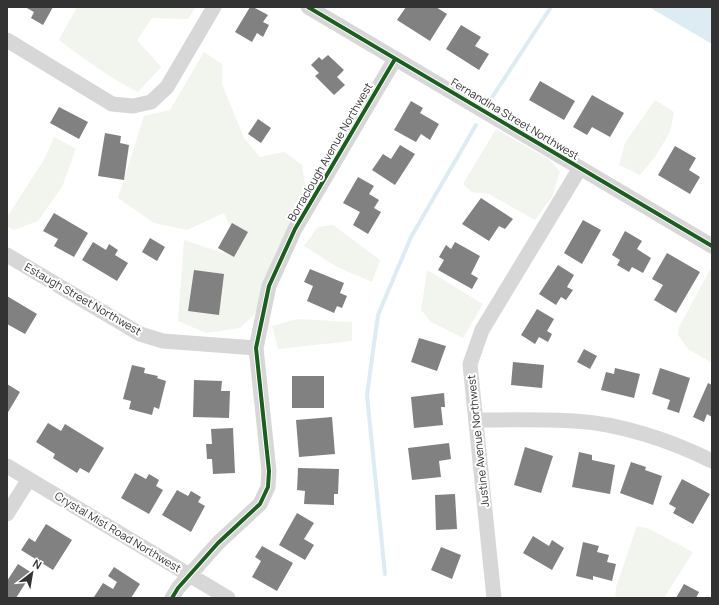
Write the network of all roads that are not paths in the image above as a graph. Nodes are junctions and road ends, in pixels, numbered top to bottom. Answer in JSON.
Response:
{"nodes":[{"id":1,"x":214,"y":7,"type":"edge"},
{"id":2,"x":308,"y":7,"type":"edge"},
{"id":3,"x":7,"y":40,"type":"edge"},
{"id":4,"x":395,"y":59,"type":"junction"},
{"id":5,"x":580,"y":168,"type":"junction"},
{"id":6,"x":712,"y":246,"type":"edge"},
{"id":7,"x":7,"y":255,"type":"edge"},
{"id":8,"x":256,"y":348,"type":"junction"},
{"id":9,"x":476,"y":420,"type":"junction"},
{"id":10,"x":712,"y":461,"type":"edge"},
{"id":11,"x":7,"y":466,"type":"edge"},
{"id":12,"x":29,"y":479,"type":"junction"},
{"id":13,"x":7,"y":514,"type":"edge"},
{"id":14,"x":190,"y":574,"type":"junction"},
{"id":15,"x":172,"y":598,"type":"edge"},
{"id":16,"x":228,"y":598,"type":"edge"},
{"id":17,"x":494,"y":598,"type":"edge"}],
"edges":[{"from":1,"to":3,"type":"street"},
{"from":2,"to":4,"type":"street","name":"Fernandina Street Northwest"},
{"from":4,"to":5,"type":"street","name":"Fernandina Street Northwest"},
{"from":4,"to":8,"type":"street","name":"Borraclough Avenue Northwest"},
{"from":5,"to":6,"type":"street","name":"Fernandina Street Northwest"},
{"from":5,"to":9,"type":"street","name":"Justine Avenue Northwest"},
{"from":7,"to":8,"type":"street","name":"Estaugh Street Northwest"},
{"from":8,"to":14,"type":"street","name":"Borraclough Avenue Northwest"},
{"from":9,"to":10,"type":"street"},
{"from":9,"to":17,"type":"street","name":"Justine Avenue Northwest"},
{"from":11,"to":12,"type":"street","name":"Crystal Mist Road Northwest"},
{"from":12,"to":13,"type":"street"},
{"from":12,"to":14,"type":"street","name":"Crystal Mist Road Northwest"},
{"from":14,"to":15,"type":"street","name":"Borraclough Avenue Northwest"},
{"from":14,"to":16,"type":"street","name":"Crystal Mist Road Northwest"}]}
